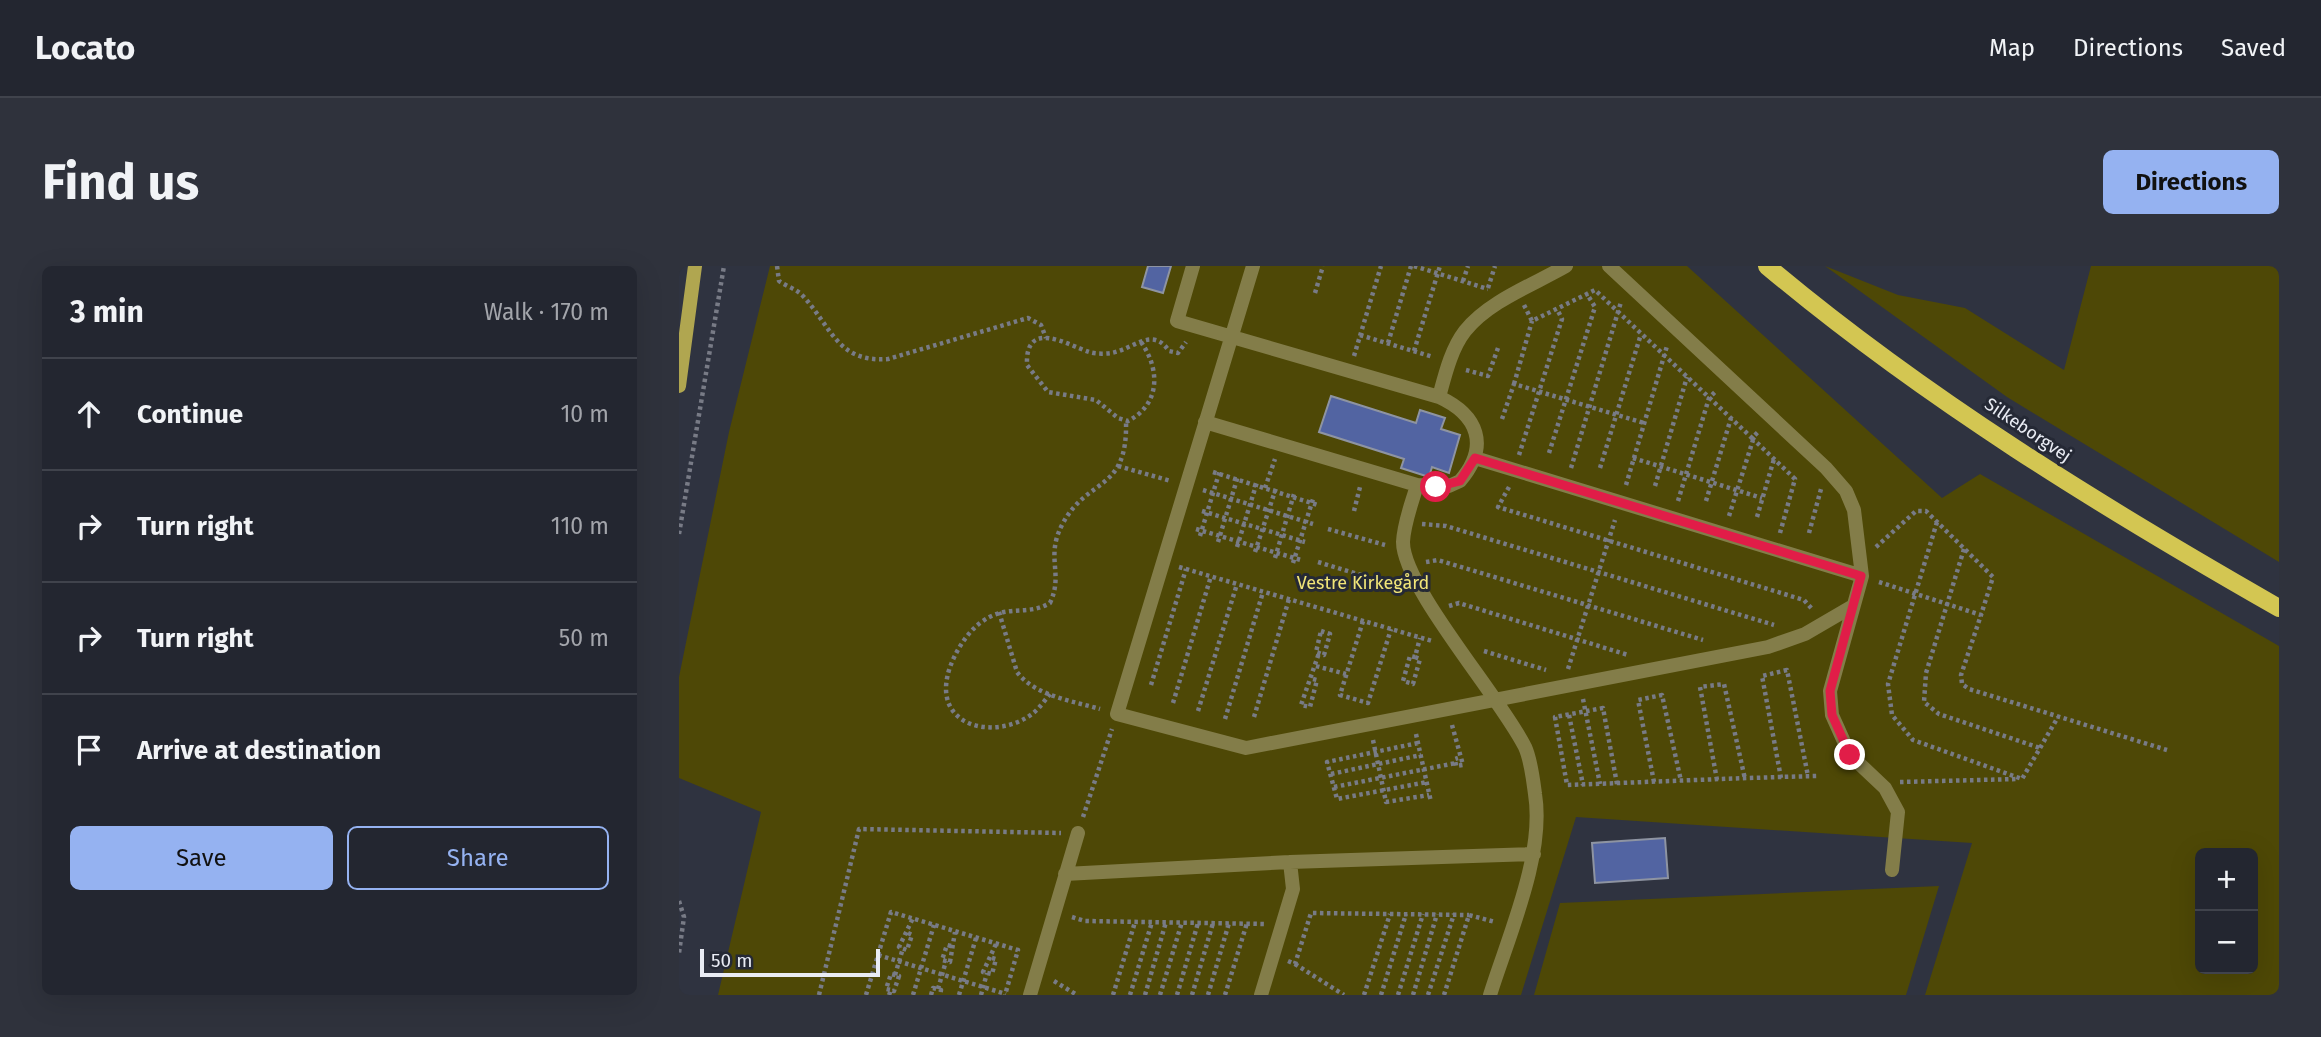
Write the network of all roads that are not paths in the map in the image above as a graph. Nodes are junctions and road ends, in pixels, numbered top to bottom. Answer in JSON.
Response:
{"nodes":[{"id":1,"x":695,"y":266,"type":"edge"},
{"id":2,"x":1193,"y":266,"type":"edge"},
{"id":3,"x":1253,"y":266,"type":"edge"},
{"id":4,"x":1566,"y":266,"type":"edge"},
{"id":5,"x":1609,"y":266,"type":"edge"},
{"id":6,"x":1767,"y":266,"type":"edge"},
{"id":7,"x":1232,"y":335,"type":"junction"},
{"id":8,"x":679,"y":386,"type":"edge"},
{"id":9,"x":1439,"y":397,"type":"junction"},
{"id":10,"x":1205,"y":422,"type":"junction"},
{"id":11,"x":1475,"y":458,"type":"junction"},
{"id":12,"x":1417,"y":485,"type":"junction"},
{"id":13,"x":1861,"y":576,"type":"junction"},
{"id":14,"x":1853,"y":606,"type":"junction"},
{"id":15,"x":2279,"y":608,"type":"edge"},
{"id":16,"x":1499,"y":701,"type":"junction"},
{"id":17,"x":1078,"y":833,"type":"road end"},
{"id":18,"x":1534,"y":854,"type":"junction"},
{"id":19,"x":1290,"y":862,"type":"junction"},
{"id":20,"x":1892,"y":870,"type":"dead end"},
{"id":21,"x":1065,"y":874,"type":"junction"},
{"id":22,"x":1030,"y":995,"type":"edge"},
{"id":23,"x":1261,"y":995,"type":"edge"},
{"id":24,"x":1490,"y":995,"type":"edge"}],
"edges":[{"from":1,"to":8,"type":"main road"},
{"from":2,"to":7,"type":"lane"},
{"from":3,"to":7,"type":"lane"},
{"from":4,"to":9,"type":"lane"},
{"from":5,"to":13,"type":"lane"},
{"from":6,"to":15,"type":"main road","name":"Silkeborgvej"},
{"from":7,"to":9,"type":"lane"},
{"from":7,"to":10,"type":"lane"},
{"from":9,"to":11,"type":"lane"},
{"from":10,"to":12,"type":"lane"},
{"from":10,"to":16,"type":"lane"},
{"from":11,"to":12,"type":"lane"},
{"from":11,"to":13,"type":"lane"},
{"from":12,"to":16,"type":"lane"},
{"from":13,"to":14,"type":"lane"},
{"from":14,"to":16,"type":"lane"},
{"from":14,"to":20,"type":"lane"},
{"from":16,"to":18,"type":"lane"},
{"from":17,"to":21,"type":"lane"},
{"from":18,"to":19,"type":"lane"},
{"from":18,"to":24,"type":"lane"},
{"from":19,"to":21,"type":"lane"},
{"from":19,"to":23,"type":"lane"},
{"from":21,"to":22,"type":"lane"}]}
